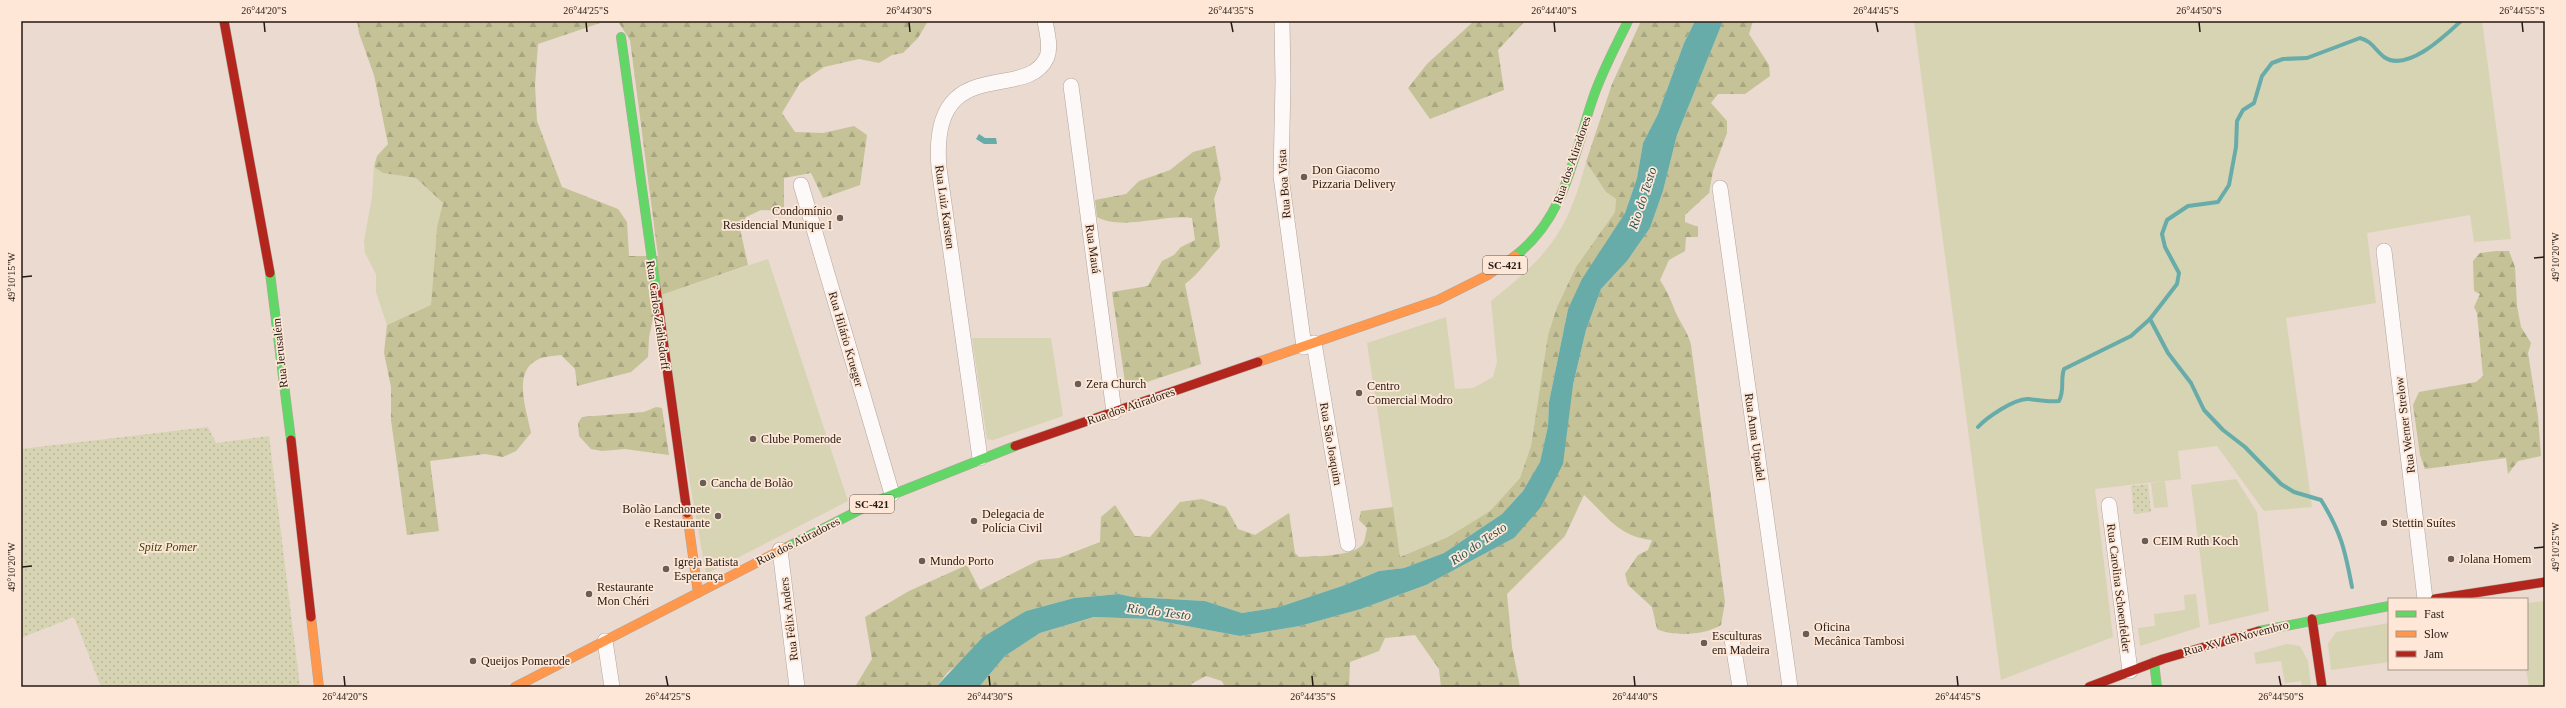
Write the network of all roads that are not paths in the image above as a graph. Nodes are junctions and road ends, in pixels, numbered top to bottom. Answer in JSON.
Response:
{"nodes":[{"id":1,"x":224,"y":21,"type":"edge"},
{"id":2,"x":1045,"y":21,"type":"edge"},
{"id":3,"x":1282,"y":21,"type":"edge"},
{"id":4,"x":1628,"y":21,"type":"edge"},
{"id":5,"x":621,"y":37,"type":"dead end"},
{"id":6,"x":1071,"y":86,"type":"dead end"},
{"id":7,"x":801,"y":185,"type":"dead end"},
{"id":8,"x":1720,"y":188,"type":"dead end"},
{"id":9,"x":2384,"y":251,"type":"dead end"},
{"id":10,"x":1309,"y":345,"type":"junction"},
{"id":11,"x":1114,"y":412,"type":"junction"},
{"id":12,"x":980,"y":458,"type":"junction"},
{"id":13,"x":892,"y":494,"type":"junction"},
{"id":14,"x":2109,"y":505,"type":"dead end"},
{"id":15,"x":1348,"y":544,"type":"dead end"},
{"id":16,"x":780,"y":550,"type":"junction"},
{"id":17,"x":2545,"y":582,"type":"edge"},
{"id":18,"x":698,"y":593,"type":"junction"},
{"id":19,"x":2425,"y":598,"type":"edge"},
{"id":20,"x":2441,"y":598,"type":"edge"},
{"id":21,"x":2388,"y":606,"type":"edge"},
{"id":22,"x":2312,"y":619,"type":"junction"},
{"id":23,"x":1732,"y":638,"type":"dead end"},
{"id":24,"x":605,"y":641,"type":"junction"},
{"id":25,"x":2154,"y":662,"type":"junction"},
{"id":26,"x":2130,"y":671,"type":"junction"},
{"id":27,"x":319,"y":687,"type":"edge"},
{"id":28,"x":515,"y":687,"type":"edge"},
{"id":29,"x":612,"y":687,"type":"edge"},
{"id":30,"x":797,"y":687,"type":"edge"},
{"id":31,"x":1740,"y":687,"type":"edge"},
{"id":32,"x":1790,"y":687,"type":"edge"},
{"id":33,"x":2088,"y":687,"type":"edge"},
{"id":34,"x":2157,"y":687,"type":"edge"},
{"id":35,"x":2322,"y":687,"type":"edge"}],
"edges":[{"from":1,"to":27,"type":"main road","name":"Rua Jerusalém"},
{"from":2,"to":12,"type":"street","name":"Rua Luiz Karsten"},
{"from":3,"to":10,"type":"street","name":"Rua Boa Vista"},
{"from":4,"to":10,"type":"main road","name":"Rua dos Atiradores","number":"SC-421"},
{"from":5,"to":18,"type":"main road","name":"Rua Carlos Ziehlsdorff"},
{"from":6,"to":11,"type":"street","name":"Rua Mauá"},
{"from":7,"to":13,"type":"street","name":"Rua Hilário Krueger"},
{"from":8,"to":32,"type":"street","name":"Rua Anna Utpadel"},
{"from":9,"to":19,"type":"street","name":"Rua Werner Strelow"},
{"from":10,"to":11,"type":"main road","name":"Rua dos Atiradores","number":"SC-421"},
{"from":10,"to":15,"type":"street","name":"Rua São Joaquim"},
{"from":11,"to":12,"type":"main road","name":"Rua dos Atiradores","number":"SC-421"},
{"from":12,"to":13,"type":"main road","name":"Rua dos Atiradores","number":"SC-421"},
{"from":13,"to":16,"type":"main road","name":"Rua dos Atiradores","number":"SC-421"},
{"from":14,"to":26,"type":"street","name":"Rua Carolina Schoenfelder"},
{"from":16,"to":18,"type":"main road","name":"Rua dos Atiradores","number":"SC-421"},
{"from":16,"to":30,"type":"street","name":"Rua Félix Anders"},
{"from":17,"to":20,"type":"main road"},
{"from":18,"to":24,"type":"main road","name":"Rua dos Atiradores","number":"SC-421"},
{"from":21,"to":22,"type":"main road","name":"Rua XV de Novembro"},
{"from":22,"to":25,"type":"main road","name":"Rua XV de Novembro"},
{"from":22,"to":35,"type":"main road"},
{"from":23,"to":31,"type":"street"},
{"from":24,"to":28,"type":"main road","name":"Rua dos Atiradores","number":"SC-421"},
{"from":24,"to":29,"type":"street"},
{"from":25,"to":26,"type":"main road","name":"Rua XV de Novembro"},
{"from":25,"to":34,"type":"main road"},
{"from":26,"to":33,"type":"main road","name":"Rua XV de Novembro"}]}
